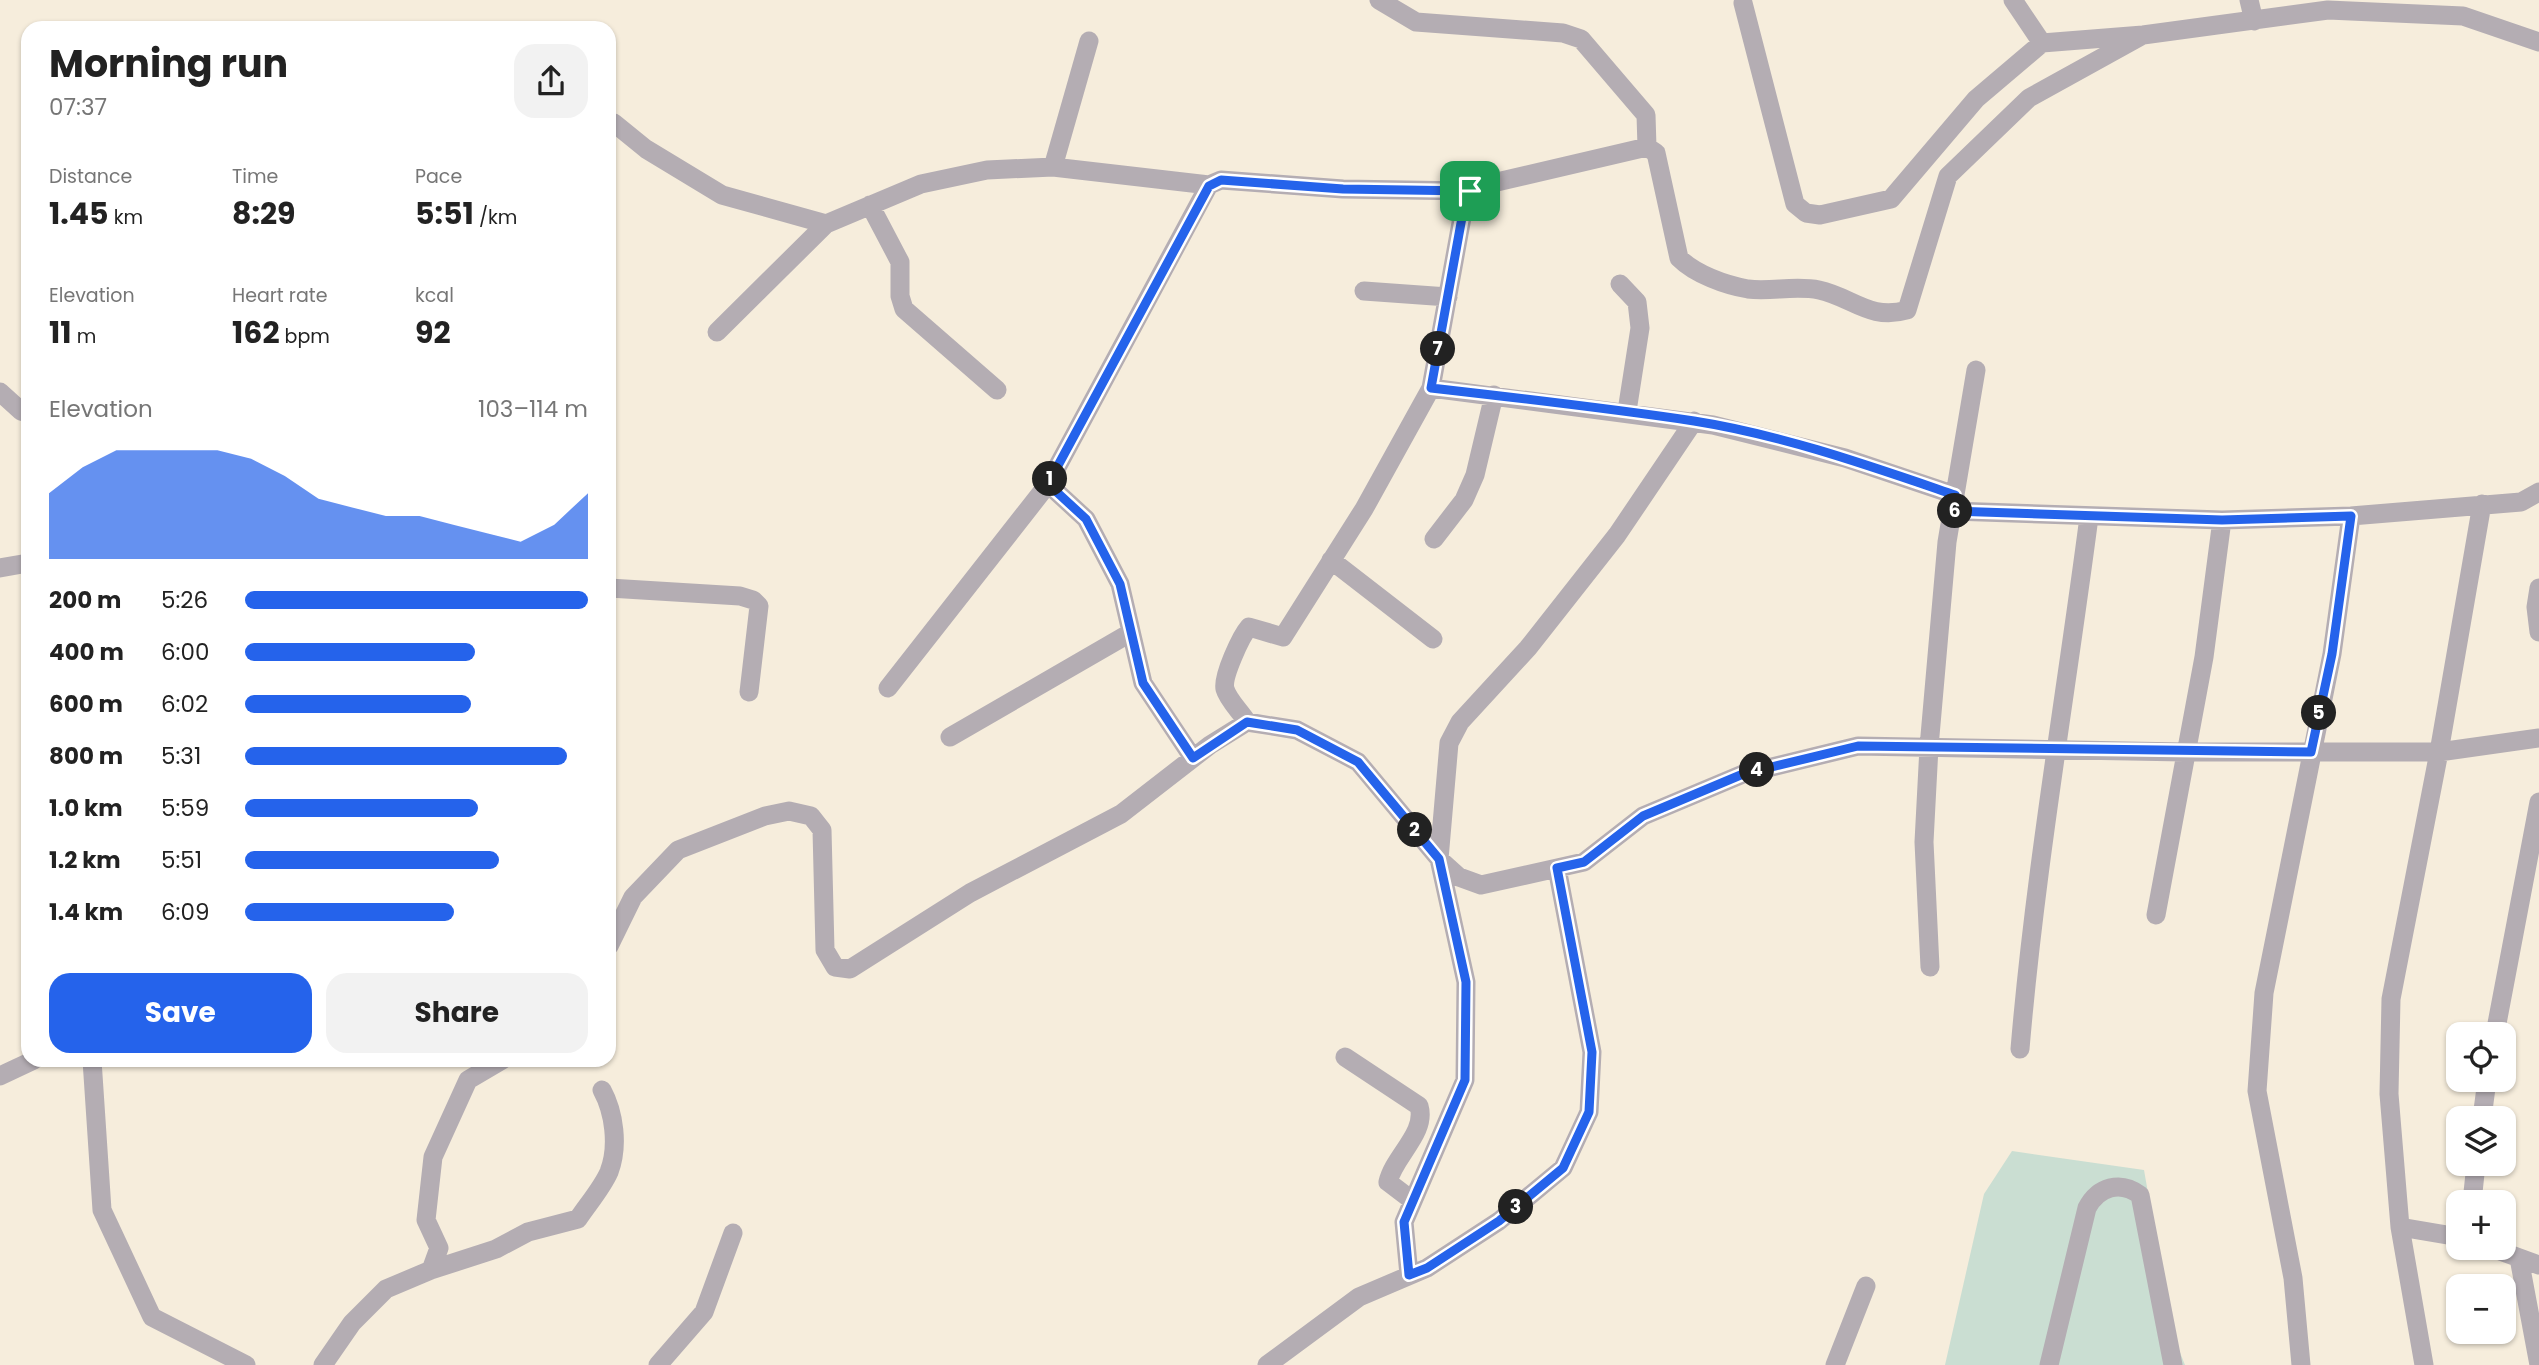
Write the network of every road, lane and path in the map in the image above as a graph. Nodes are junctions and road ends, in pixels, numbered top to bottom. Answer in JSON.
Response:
{"nodes":[{"id":1,"x":1379,"y":0,"type":"edge"},
{"id":2,"x":2013,"y":0,"type":"edge"},
{"id":3,"x":2249,"y":0,"type":"edge"},
{"id":4,"x":1743,"y":3,"type":"dead end"},
{"id":5,"x":2330,"y":5,"type":"edge"},
{"id":6,"x":2466,"y":8,"type":"edge"},
{"id":7,"x":2254,"y":21,"type":"junction"},
{"id":8,"x":2143,"y":35,"type":"junction"},
{"id":9,"x":1089,"y":41,"type":"dead end"},
{"id":10,"x":2539,"y":42,"type":"edge"},
{"id":11,"x":2042,"y":43,"type":"junction"},
{"id":12,"x":616,"y":127,"type":"edge"},
{"id":13,"x":1647,"y":147,"type":"junction"},
{"id":14,"x":1053,"y":167,"type":"junction"},
{"id":15,"x":1209,"y":186,"type":"junction"},
{"id":16,"x":1470,"y":191,"type":"junction"},
{"id":17,"x":870,"y":205,"type":"junction"},
{"id":18,"x":826,"y":224,"type":"junction"},
{"id":19,"x":1619,"y":284,"type":"dead end"},
{"id":20,"x":1364,"y":291,"type":"dead end"},
{"id":21,"x":1448,"y":297,"type":"junction"},
{"id":22,"x":717,"y":332,"type":"dead end"},
{"id":23,"x":1976,"y":370,"type":"dead end"},
{"id":24,"x":1431,"y":388,"type":"junction"},
{"id":25,"x":997,"y":390,"type":"dead end"},
{"id":26,"x":0,"y":392,"type":"edge"},
{"id":27,"x":1494,"y":395,"type":"junction"},
{"id":28,"x":21,"y":411,"type":"edge"},
{"id":29,"x":1627,"y":411,"type":"junction"},
{"id":30,"x":1694,"y":421,"type":"junction"},
{"id":31,"x":1048,"y":484,"type":"junction"},
{"id":32,"x":2539,"y":492,"type":"edge"},
{"id":33,"x":1953,"y":503,"type":"junction"},
{"id":34,"x":2482,"y":504,"type":"junction"},
{"id":35,"x":2351,"y":516,"type":"junction"},
{"id":36,"x":2089,"y":517,"type":"junction"},
{"id":37,"x":2222,"y":520,"type":"junction"},
{"id":38,"x":1434,"y":539,"type":"dead end"},
{"id":39,"x":1331,"y":560,"type":"junction"},
{"id":40,"x":21,"y":564,"type":"edge"},
{"id":41,"x":0,"y":568,"type":"edge"},
{"id":42,"x":616,"y":588,"type":"edge"},
{"id":43,"x":2539,"y":588,"type":"edge"},
{"id":44,"x":2539,"y":632,"type":"edge"},
{"id":45,"x":1130,"y":633,"type":"junction"},
{"id":46,"x":1433,"y":639,"type":"dead end"},
{"id":47,"x":888,"y":688,"type":"dead end"},
{"id":48,"x":749,"y":692,"type":"dead end"},
{"id":49,"x":1247,"y":722,"type":"junction"},
{"id":50,"x":950,"y":737,"type":"dead end"},
{"id":51,"x":2539,"y":738,"type":"edge"},
{"id":52,"x":1929,"y":747,"type":"junction"},
{"id":53,"x":2058,"y":750,"type":"junction"},
{"id":54,"x":2439,"y":751,"type":"junction"},
{"id":55,"x":2185,"y":752,"type":"junction"},
{"id":56,"x":2311,"y":752,"type":"junction"},
{"id":57,"x":1193,"y":758,"type":"junction"},
{"id":58,"x":2539,"y":802,"type":"edge"},
{"id":59,"x":1439,"y":859,"type":"junction"},
{"id":60,"x":1557,"y":868,"type":"junction"},
{"id":61,"x":2156,"y":915,"type":"dead end"},
{"id":62,"x":616,"y":932,"type":"edge"},
{"id":63,"x":1930,"y":967,"type":"dead end"},
{"id":64,"x":2497,"y":1022,"type":"edge"},
{"id":65,"x":2020,"y":1049,"type":"dead end"},
{"id":66,"x":1345,"y":1057,"type":"dead end"},
{"id":67,"x":21,"y":1066,"type":"edge"},
{"id":68,"x":93,"y":1067,"type":"edge"},
{"id":69,"x":490,"y":1067,"type":"edge"},
{"id":70,"x":0,"y":1076,"type":"edge"},
{"id":71,"x":602,"y":1090,"type":"dead end"},
{"id":72,"x":1413,"y":1201,"type":"junction"},
{"id":73,"x":2400,"y":1227,"type":"junction"},
{"id":74,"x":733,"y":1233,"type":"dead end"},
{"id":75,"x":2446,"y":1235,"type":"edge"},
{"id":76,"x":2516,"y":1257,"type":"edge"},
{"id":77,"x":2519,"y":1258,"type":"junction"},
{"id":78,"x":2539,"y":1265,"type":"edge"},
{"id":79,"x":431,"y":1270,"type":"junction"},
{"id":80,"x":1409,"y":1275,"type":"junction"},
{"id":81,"x":1866,"y":1286,"type":"dead end"},
{"id":82,"x":246,"y":1365,"type":"edge"},
{"id":83,"x":323,"y":1365,"type":"edge"},
{"id":84,"x":658,"y":1365,"type":"edge"},
{"id":85,"x":1267,"y":1365,"type":"edge"},
{"id":86,"x":1835,"y":1365,"type":"edge"},
{"id":87,"x":2049,"y":1365,"type":"edge"},
{"id":88,"x":2173,"y":1365,"type":"edge"},
{"id":89,"x":2301,"y":1365,"type":"edge"},
{"id":90,"x":2424,"y":1365,"type":"edge"},
{"id":91,"x":2539,"y":1365,"type":"edge"}],
"edges":[{"from":1,"to":13,"type":"street"},
{"from":2,"to":11,"type":"street"},
{"from":3,"to":7,"type":"street"},
{"from":4,"to":11,"type":"street"},
{"from":5,"to":6,"type":"street"},
{"from":5,"to":7,"type":"street"},
{"from":6,"to":10,"type":"street"},
{"from":7,"to":8,"type":"street"},
{"from":8,"to":11,"type":"street"},
{"from":8,"to":13,"type":"street"},
{"from":9,"to":14,"type":"street"},
{"from":12,"to":18,"type":"street"},
{"from":13,"to":16,"type":"street"},
{"from":14,"to":15,"type":"street"},
{"from":14,"to":17,"type":"street"},
{"from":15,"to":16,"type":"street"},
{"from":15,"to":31,"type":"street"},
{"from":16,"to":21,"type":"street"},
{"from":17,"to":18,"type":"street"},
{"from":17,"to":25,"type":"street"},
{"from":18,"to":22,"type":"street"},
{"from":19,"to":29,"type":"street"},
{"from":20,"to":21,"type":"street"},
{"from":21,"to":24,"type":"street"},
{"from":23,"to":33,"type":"street"},
{"from":24,"to":27,"type":"street"},
{"from":24,"to":39,"type":"street"},
{"from":26,"to":28,"type":"street"},
{"from":27,"to":29,"type":"street"},
{"from":27,"to":38,"type":"street"},
{"from":29,"to":30,"type":"street"},
{"from":30,"to":33,"type":"street"},
{"from":30,"to":59,"type":"street"},
{"from":31,"to":45,"type":"street"},
{"from":31,"to":47,"type":"street"},
{"from":32,"to":34,"type":"street"},
{"from":33,"to":36,"type":"street"},
{"from":33,"to":52,"type":"street"},
{"from":34,"to":35,"type":"street"},
{"from":34,"to":54,"type":"street"},
{"from":35,"to":37,"type":"street"},
{"from":35,"to":56,"type":"street"},
{"from":36,"to":37,"type":"street"},
{"from":36,"to":53,"type":"street"},
{"from":37,"to":55,"type":"street"},
{"from":39,"to":46,"type":"street"},
{"from":39,"to":49,"type":"street"},
{"from":40,"to":41,"type":"street"},
{"from":42,"to":48,"type":"street"},
{"from":43,"to":44,"type":"street"},
{"from":45,"to":50,"type":"street"},
{"from":45,"to":57,"type":"street"},
{"from":49,"to":57,"type":"street"},
{"from":49,"to":59,"type":"street"},
{"from":51,"to":54,"type":"street"},
{"from":52,"to":53,"type":"street"},
{"from":52,"to":60,"type":"street"},
{"from":52,"to":63,"type":"street"},
{"from":53,"to":55,"type":"street"},
{"from":53,"to":65,"type":"street"},
{"from":54,"to":56,"type":"street"},
{"from":54,"to":73,"type":"street"},
{"from":55,"to":56,"type":"street"},
{"from":55,"to":61,"type":"street"},
{"from":56,"to":89,"type":"street"},
{"from":57,"to":62,"type":"street"},
{"from":58,"to":64,"type":"street"},
{"from":59,"to":60,"type":"street"},
{"from":59,"to":72,"type":"street"},
{"from":60,"to":80,"type":"street"},
{"from":66,"to":72,"type":"street"},
{"from":67,"to":70,"type":"street"},
{"from":68,"to":82,"type":"street"},
{"from":69,"to":79,"type":"street"},
{"from":71,"to":79,"type":"street"},
{"from":72,"to":80,"type":"street"},
{"from":73,"to":75,"type":"street"},
{"from":73,"to":90,"type":"street"},
{"from":74,"to":84,"type":"street"},
{"from":76,"to":77,"type":"street"},
{"from":77,"to":78,"type":"street"},
{"from":77,"to":91,"type":"street"},
{"from":79,"to":83,"type":"street"},
{"from":80,"to":85,"type":"street"},
{"from":81,"to":86,"type":"street"},
{"from":87,"to":88,"type":"street"}]}
